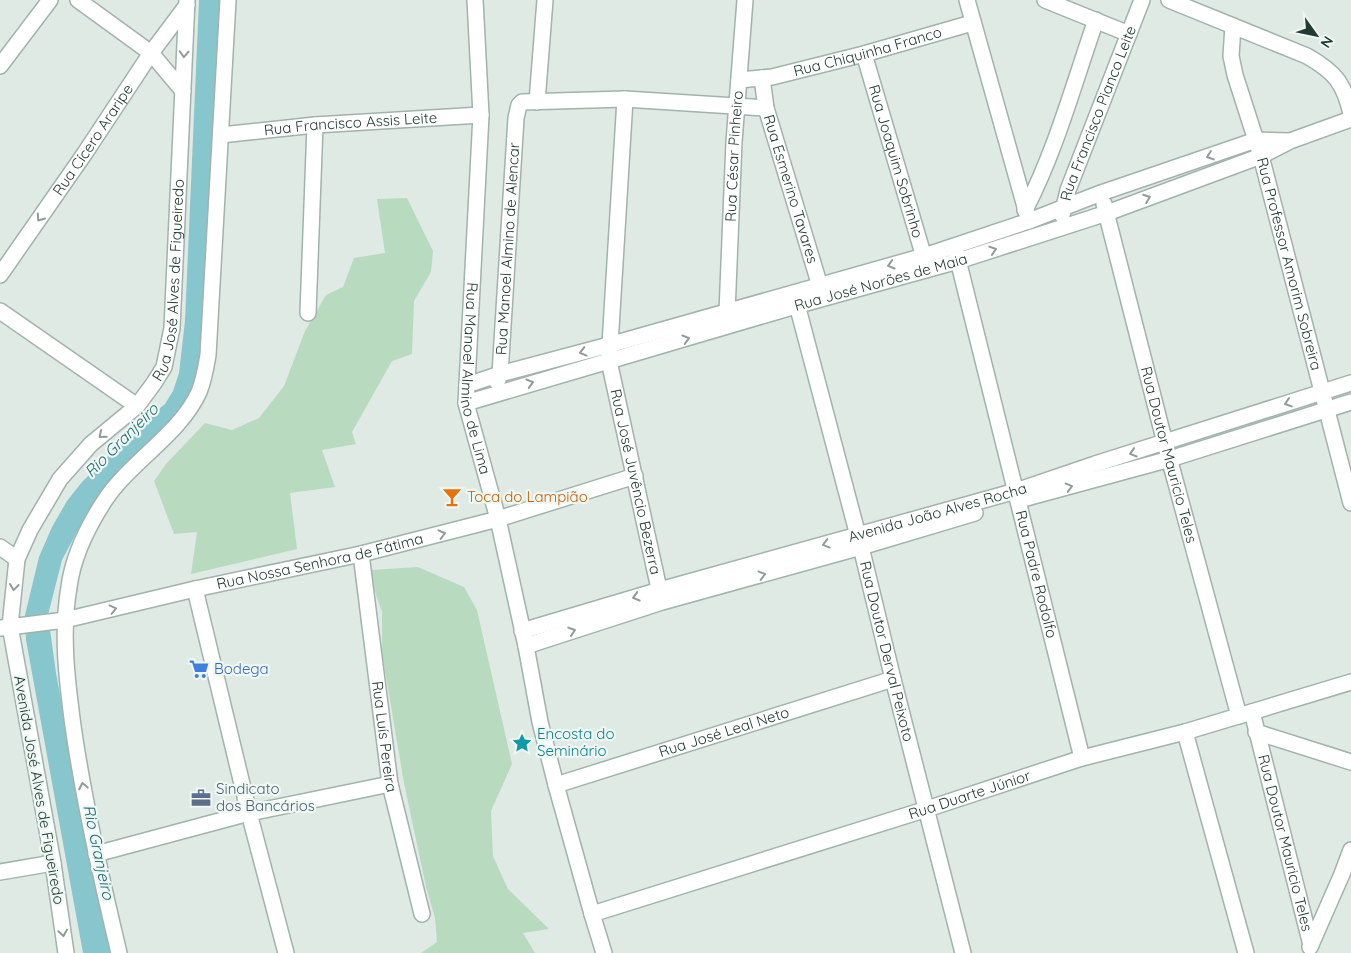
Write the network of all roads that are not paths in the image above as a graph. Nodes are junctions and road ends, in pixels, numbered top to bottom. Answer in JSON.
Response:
{"nodes":[{"id":1,"x":50,"y":0,"type":"edge"},
{"id":2,"x":78,"y":0,"type":"edge"},
{"id":3,"x":228,"y":0,"type":"edge"},
{"id":4,"x":475,"y":0,"type":"edge"},
{"id":5,"x":545,"y":0,"type":"edge"},
{"id":6,"x":745,"y":0,"type":"edge"},
{"id":7,"x":967,"y":0,"type":"edge"},
{"id":8,"x":1045,"y":0,"type":"edge"},
{"id":9,"x":1142,"y":0,"type":"edge"},
{"id":10,"x":1169,"y":0,"type":"edge"},
{"id":11,"x":187,"y":3,"type":"edge"},
{"id":12,"x":1096,"y":20,"type":"junction"},
{"id":13,"x":972,"y":23,"type":"junction"},
{"id":14,"x":1233,"y":26,"type":"junction"},
{"id":15,"x":1129,"y":34,"type":"junction"},
{"id":16,"x":151,"y":53,"type":"junction"},
{"id":17,"x":864,"y":54,"type":"junction"},
{"id":18,"x":0,"y":66,"type":"edge"},
{"id":19,"x":762,"y":78,"type":"junction"},
{"id":20,"x":739,"y":80,"type":"junction"},
{"id":21,"x":183,"y":91,"type":"junction"},
{"id":22,"x":625,"y":99,"type":"junction"},
{"id":23,"x":537,"y":102,"type":"junction"},
{"id":24,"x":736,"y":105,"type":"junction"},
{"id":25,"x":766,"y":108,"type":"junction"},
{"id":26,"x":1351,"y":114,"type":"edge"},
{"id":27,"x":481,"y":115,"type":"junction"},
{"id":28,"x":1351,"y":119,"type":"edge"},
{"id":29,"x":315,"y":125,"type":"junction"},
{"id":30,"x":221,"y":135,"type":"junction"},
{"id":31,"x":1256,"y":140,"type":"junction"},
{"id":32,"x":1290,"y":141,"type":"junction"},
{"id":33,"x":1260,"y":156,"type":"junction"},
{"id":34,"x":1101,"y":193,"type":"junction"},
{"id":35,"x":1063,"y":208,"type":"junction"},
{"id":36,"x":1107,"y":213,"type":"junction"},
{"id":37,"x":1027,"y":215,"type":"junction"},
{"id":38,"x":1060,"y":229,"type":"junction"},
{"id":39,"x":954,"y":246,"type":"junction"},
{"id":40,"x":958,"y":261,"type":"junction"},
{"id":41,"x":926,"y":263,"type":"junction"},
{"id":42,"x":0,"y":275,"type":"edge"},
{"id":43,"x":822,"y":292,"type":"junction"},
{"id":44,"x":796,"y":299,"type":"junction"},
{"id":45,"x":0,"y":311,"type":"edge"},
{"id":46,"x":727,"y":312,"type":"junction"},
{"id":47,"x":308,"y":313,"type":"dead end"},
{"id":48,"x":609,"y":345,"type":"junction"},
{"id":49,"x":609,"y":361,"type":"junction"},
{"id":50,"x":500,"y":374,"type":"junction"},
{"id":51,"x":1351,"y":384,"type":"edge"},
{"id":52,"x":467,"y":385,"type":"junction"},
{"id":53,"x":1321,"y":392,"type":"junction"},
{"id":54,"x":494,"y":394,"type":"junction"},
{"id":55,"x":466,"y":402,"type":"junction"},
{"id":56,"x":1351,"y":402,"type":"edge"},
{"id":57,"x":137,"y":406,"type":"junction"},
{"id":58,"x":1326,"y":409,"type":"junction"},
{"id":59,"x":1234,"y":421,"type":"junction"},
{"id":60,"x":1238,"y":438,"type":"junction"},
{"id":61,"x":1165,"y":443,"type":"junction"},
{"id":62,"x":1170,"y":459,"type":"junction"},
{"id":63,"x":1096,"y":472,"type":"junction"},
{"id":64,"x":635,"y":476,"type":"junction"},
{"id":65,"x":1017,"y":496,"type":"junction"},
{"id":66,"x":1351,"y":503,"type":"edge"},
{"id":67,"x":498,"y":519,"type":"junction"},
{"id":68,"x":860,"y":541,"type":"junction"},
{"id":69,"x":0,"y":547,"type":"edge"},
{"id":70,"x":361,"y":554,"type":"junction"},
{"id":71,"x":18,"y":559,"type":"junction"},
{"id":72,"x":194,"y":589,"type":"junction"},
{"id":73,"x":661,"y":596,"type":"junction"},
{"id":74,"x":61,"y":621,"type":"junction"},
{"id":75,"x":10,"y":626,"type":"edge"},
{"id":76,"x":522,"y":631,"type":"junction"},
{"id":77,"x":526,"y":646,"type":"junction"},
{"id":78,"x":893,"y":678,"type":"junction"},
{"id":79,"x":1351,"y":682,"type":"edge"},
{"id":80,"x":1245,"y":714,"type":"junction"},
{"id":81,"x":1185,"y":732,"type":"junction"},
{"id":82,"x":1256,"y":732,"type":"junction"},
{"id":83,"x":1082,"y":758,"type":"junction"},
{"id":84,"x":1351,"y":762,"type":"edge"},
{"id":85,"x":390,"y":784,"type":"junction"},
{"id":86,"x":556,"y":785,"type":"junction"},
{"id":87,"x":927,"y":810,"type":"junction"},
{"id":88,"x":249,"y":813,"type":"junction"},
{"id":89,"x":1351,"y":850,"type":"edge"},
{"id":90,"x":96,"y":854,"type":"junction"},
{"id":91,"x":53,"y":863,"type":"junction"},
{"id":92,"x":0,"y":872,"type":"edge"},
{"id":93,"x":1347,"y":876,"type":"edge"},
{"id":94,"x":422,"y":914,"type":"dead end"},
{"id":95,"x":592,"y":914,"type":"junction"},
{"id":96,"x":1309,"y":949,"type":"edge"},
{"id":97,"x":66,"y":953,"type":"edge"},
{"id":98,"x":119,"y":953,"type":"edge"},
{"id":99,"x":286,"y":953,"type":"edge"},
{"id":100,"x":604,"y":953,"type":"edge"},
{"id":101,"x":963,"y":953,"type":"edge"},
{"id":102,"x":1246,"y":953,"type":"edge"}],
"edges":[{"from":1,"to":18,"type":"street"},
{"from":2,"to":16,"type":"street"},
{"from":3,"to":30,"type":"street"},
{"from":4,"to":27,"type":"street","name":"Rua Manoel Almino de Lima"},
{"from":5,"to":23,"type":"street"},
{"from":6,"to":20,"type":"street","name":"Rua César Pinheiro"},
{"from":7,"to":13,"type":"street"},
{"from":8,"to":12,"type":"street"},
{"from":9,"to":15,"type":"street","name":"Rua Francisco Pianco Leite"},
{"from":10,"to":14,"type":"street"},
{"from":11,"to":16,"type":"street","name":"Rua Cícero Araripe"},
{"from":11,"to":21,"type":"street","name":"Rua José Alves de Figueiredo","one_way":true},
{"from":12,"to":15,"type":"street"},
{"from":12,"to":37,"type":"street"},
{"from":13,"to":17,"type":"street","name":"Rua Chiquinha Franco"},
{"from":13,"to":37,"type":"street"},
{"from":14,"to":26,"type":"street"},
{"from":14,"to":31,"type":"street","name":"Rua Professor Amorim Sobreira"},
{"from":15,"to":35,"type":"street","name":"Rua Francisco Pianco Leite"},
{"from":16,"to":21,"type":"street"},
{"from":16,"to":42,"type":"street","name":"Rua Cícero Araripe","one_way":true},
{"from":17,"to":19,"type":"street","name":"Rua Chiquinha Franco"},
{"from":17,"to":41,"type":"street","name":"Rua Joaquim Sobrinho"},
{"from":19,"to":20,"type":"street","name":"Rua Chiquinha Franco"},
{"from":19,"to":25,"type":"street","name":"Rua Esmerino Tavares"},
{"from":20,"to":24,"type":"street","name":"Rua César Pinheiro"},
{"from":21,"to":57,"type":"street","name":"Rua José Alves de Figueiredo"},
{"from":22,"to":23,"type":"street"},
{"from":22,"to":24,"type":"street"},
{"from":22,"to":48,"type":"street"},
{"from":23,"to":50,"type":"street","name":"Rua Manoel Almino de Alencar"},
{"from":24,"to":25,"type":"street"},
{"from":24,"to":46,"type":"street","name":"Rua César Pinheiro"},
{"from":25,"to":43,"type":"street","name":"Rua Esmerino Tavares"},
{"from":27,"to":29,"type":"street","name":"Rua Francisco Assis Leite"},
{"from":27,"to":52,"type":"street","name":"Rua Manoel Almino de Lima"},
{"from":28,"to":32,"type":"street","name":"Rua José Norões de Maia"},
{"from":29,"to":30,"type":"street","name":"Rua Francisco Assis Leite"},
{"from":29,"to":47,"type":"street"},
{"from":30,"to":74,"type":"street"},
{"from":31,"to":32,"type":"street","name":"Rua José Norões de Maia"},
{"from":31,"to":33,"type":"street","name":"Rua Professor Amorim Sobreira"},
{"from":31,"to":34,"type":"street","name":"Rua José Norões de Maia","one_way":true},
{"from":32,"to":33,"type":"street","name":"Rua José Norões de Maia"},
{"from":36,"to":33,"type":"street","name":"Rua José Norões de Maia","one_way":true},
{"from":33,"to":53,"type":"street","name":"Rua Professor Amorim Sobreira"},
{"from":34,"to":35,"type":"street","name":"Rua José Norões de Maia"},
{"from":34,"to":36,"type":"street","name":"Rua Doutor Mauricio Teles"},
{"from":35,"to":37,"type":"street","name":"Rua José Norões de Maia"},
{"from":35,"to":38,"type":"street","name":"Rua Francisco Pianco Leite"},
{"from":36,"to":38,"type":"street","name":"Rua José Norões de Maia"},
{"from":36,"to":61,"type":"street","name":"Rua Doutor Mauricio Teles"},
{"from":37,"to":39,"type":"street","name":"Rua José Norões de Maia"},
{"from":40,"to":38,"type":"street","name":"Rua José Norões de Maia","one_way":true},
{"from":39,"to":40,"type":"street","name":"Rua Padre Rodolfo"},
{"from":39,"to":41,"type":"street","name":"Rua José Norões de Maia"},
{"from":40,"to":41,"type":"street","name":"Rua José Norões de Maia"},
{"from":40,"to":65,"type":"street","name":"Rua Padre Rodolfo"},
{"from":41,"to":43,"type":"street","name":"Rua José Norões de Maia"},
{"from":43,"to":44,"type":"street","name":"Rua José Norões de Maia"},
{"from":44,"to":46,"type":"street","name":"Rua José Norões de Maia"},
{"from":49,"to":44,"type":"street","name":"Rua José Norões de Maia","one_way":true},
{"from":44,"to":68,"type":"street","name":"Rua Doutor Derval Peixoto"},
{"from":45,"to":57,"type":"street"},
{"from":46,"to":48,"type":"street","name":"Rua José Norões de Maia"},
{"from":48,"to":49,"type":"street"},
{"from":48,"to":50,"type":"street","name":"Rua José Norões de Maia","one_way":true},
{"from":54,"to":49,"type":"street","name":"Rua José Norões de Maia","one_way":true},
{"from":49,"to":64,"type":"street","name":"Rua José Juvêncio Bezerra"},
{"from":50,"to":52,"type":"street","name":"Rua José Norões de Maia"},
{"from":50,"to":54,"type":"street","name":"Rua Manoel Almino de Alencar"},
{"from":51,"to":53,"type":"street","name":"Avenida João Alves Rocha"},
{"from":52,"to":55,"type":"street","name":"Rua Manoel Almino de Lima"},
{"from":53,"to":58,"type":"street","name":"Rua Professor Amorim Sobreira"},
{"from":53,"to":59,"type":"street","name":"Avenida João Alves Rocha","one_way":true},
{"from":54,"to":55,"type":"street","name":"Rua José Norões de Maia"},
{"from":55,"to":67,"type":"street","name":"Rua Manoel Almino de Lima"},
{"from":56,"to":58,"type":"street","name":"Avenida João Alves Rocha"},
{"from":57,"to":71,"type":"street","name":"Rua José Alves de Figueiredo","one_way":true},
{"from":58,"to":60,"type":"street","name":"Avenida João Alves Rocha"},
{"from":58,"to":66,"type":"street","name":"Rua Professor Amorim Sobreira"},
{"from":59,"to":60,"type":"street"},
{"from":59,"to":61,"type":"street","name":"Avenida João Alves Rocha"},
{"from":60,"to":62,"type":"street","name":"Avenida João Alves Rocha"},
{"from":61,"to":62,"type":"street","name":"Rua Doutor Mauricio Teles"},
{"from":61,"to":63,"type":"street","name":"Avenida João Alves Rocha","one_way":true},
{"from":62,"to":63,"type":"street","name":"Avenida João Alves Rocha"},
{"from":62,"to":80,"type":"street","name":"Rua Doutor Mauricio Teles"},
{"from":63,"to":65,"type":"street","name":"Avenida João Alves Rocha"},
{"from":64,"to":67,"type":"street","name":"Rua Nossa Senhora de Fátima"},
{"from":64,"to":73,"type":"street","name":"Rua José Juvêncio Bezerra"},
{"from":65,"to":68,"type":"street","name":"Avenida João Alves Rocha"},
{"from":65,"to":83,"type":"street","name":"Rua Padre Rodolfo"},
{"from":70,"to":67,"type":"street","name":"Rua Nossa Senhora de Fátima","one_way":true},
{"from":67,"to":76,"type":"street","name":"Rua Manoel Almino de Lima"},
{"from":68,"to":73,"type":"street","name":"Avenida João Alves Rocha"},
{"from":68,"to":78,"type":"street","name":"Rua Doutor Derval Peixoto"},
{"from":69,"to":71,"type":"street"},
{"from":70,"to":72,"type":"street","name":"Rua Nossa Senhora de Fátima"},
{"from":70,"to":85,"type":"street","name":"Rua Luís Pereira"},
{"from":71,"to":75,"type":"street","name":"Rua José Alves de Figueiredo","one_way":true},
{"from":74,"to":72,"type":"street","name":"Rua Nossa Senhora de Fátima","one_way":true},
{"from":72,"to":88,"type":"street"},
{"from":73,"to":76,"type":"street","name":"Avenida João Alves Rocha","one_way":true},
{"from":77,"to":73,"type":"street","name":"Avenida João Alves Rocha","one_way":true},
{"from":74,"to":75,"type":"street","name":"Rua Nossa Senhora de Fátima"},
{"from":90,"to":74,"type":"street","one_way":true},
{"from":75,"to":91,"type":"street","name":"Avenida José Alves de Figueiredo"},
{"from":76,"to":77,"type":"street","name":"Rua Manoel Almino de Lima"},
{"from":77,"to":86,"type":"street","name":"Rua Manoel Almino de Lima"},
{"from":78,"to":86,"type":"street","name":"Rua José Leal Neto"},
{"from":78,"to":87,"type":"street","name":"Rua Doutor Derval Peixoto"},
{"from":79,"to":80,"type":"street","name":"Rua Duarte Júnior"},
{"from":80,"to":81,"type":"street","name":"Rua Duarte Júnior"},
{"from":80,"to":82,"type":"street","name":"Rua Doutor Mauricio Teles"},
{"from":81,"to":83,"type":"street","name":"Rua Duarte Júnior"},
{"from":81,"to":102,"type":"street"},
{"from":82,"to":84,"type":"street"},
{"from":82,"to":96,"type":"street","name":"Rua Doutor Mauricio Teles"},
{"from":83,"to":87,"type":"street","name":"Rua Duarte Júnior"},
{"from":85,"to":88,"type":"street"},
{"from":85,"to":94,"type":"street","name":"Rua Luís Pereira"},
{"from":86,"to":95,"type":"street","name":"Rua Manoel Almino de Lima"},
{"from":87,"to":95,"type":"street","name":"Rua Duarte Júnior"},
{"from":87,"to":101,"type":"street","name":"Rua Doutor Derval Peixoto"},
{"from":88,"to":90,"type":"street"},
{"from":88,"to":99,"type":"street"},
{"from":89,"to":93,"type":"street"},
{"from":90,"to":98,"type":"street"},
{"from":91,"to":92,"type":"street"},
{"from":91,"to":97,"type":"street","name":"Avenida José Alves de Figueiredo","one_way":true},
{"from":93,"to":96,"type":"street"},
{"from":95,"to":100,"type":"street","name":"Rua Manoel Almino de Lima"}]}
